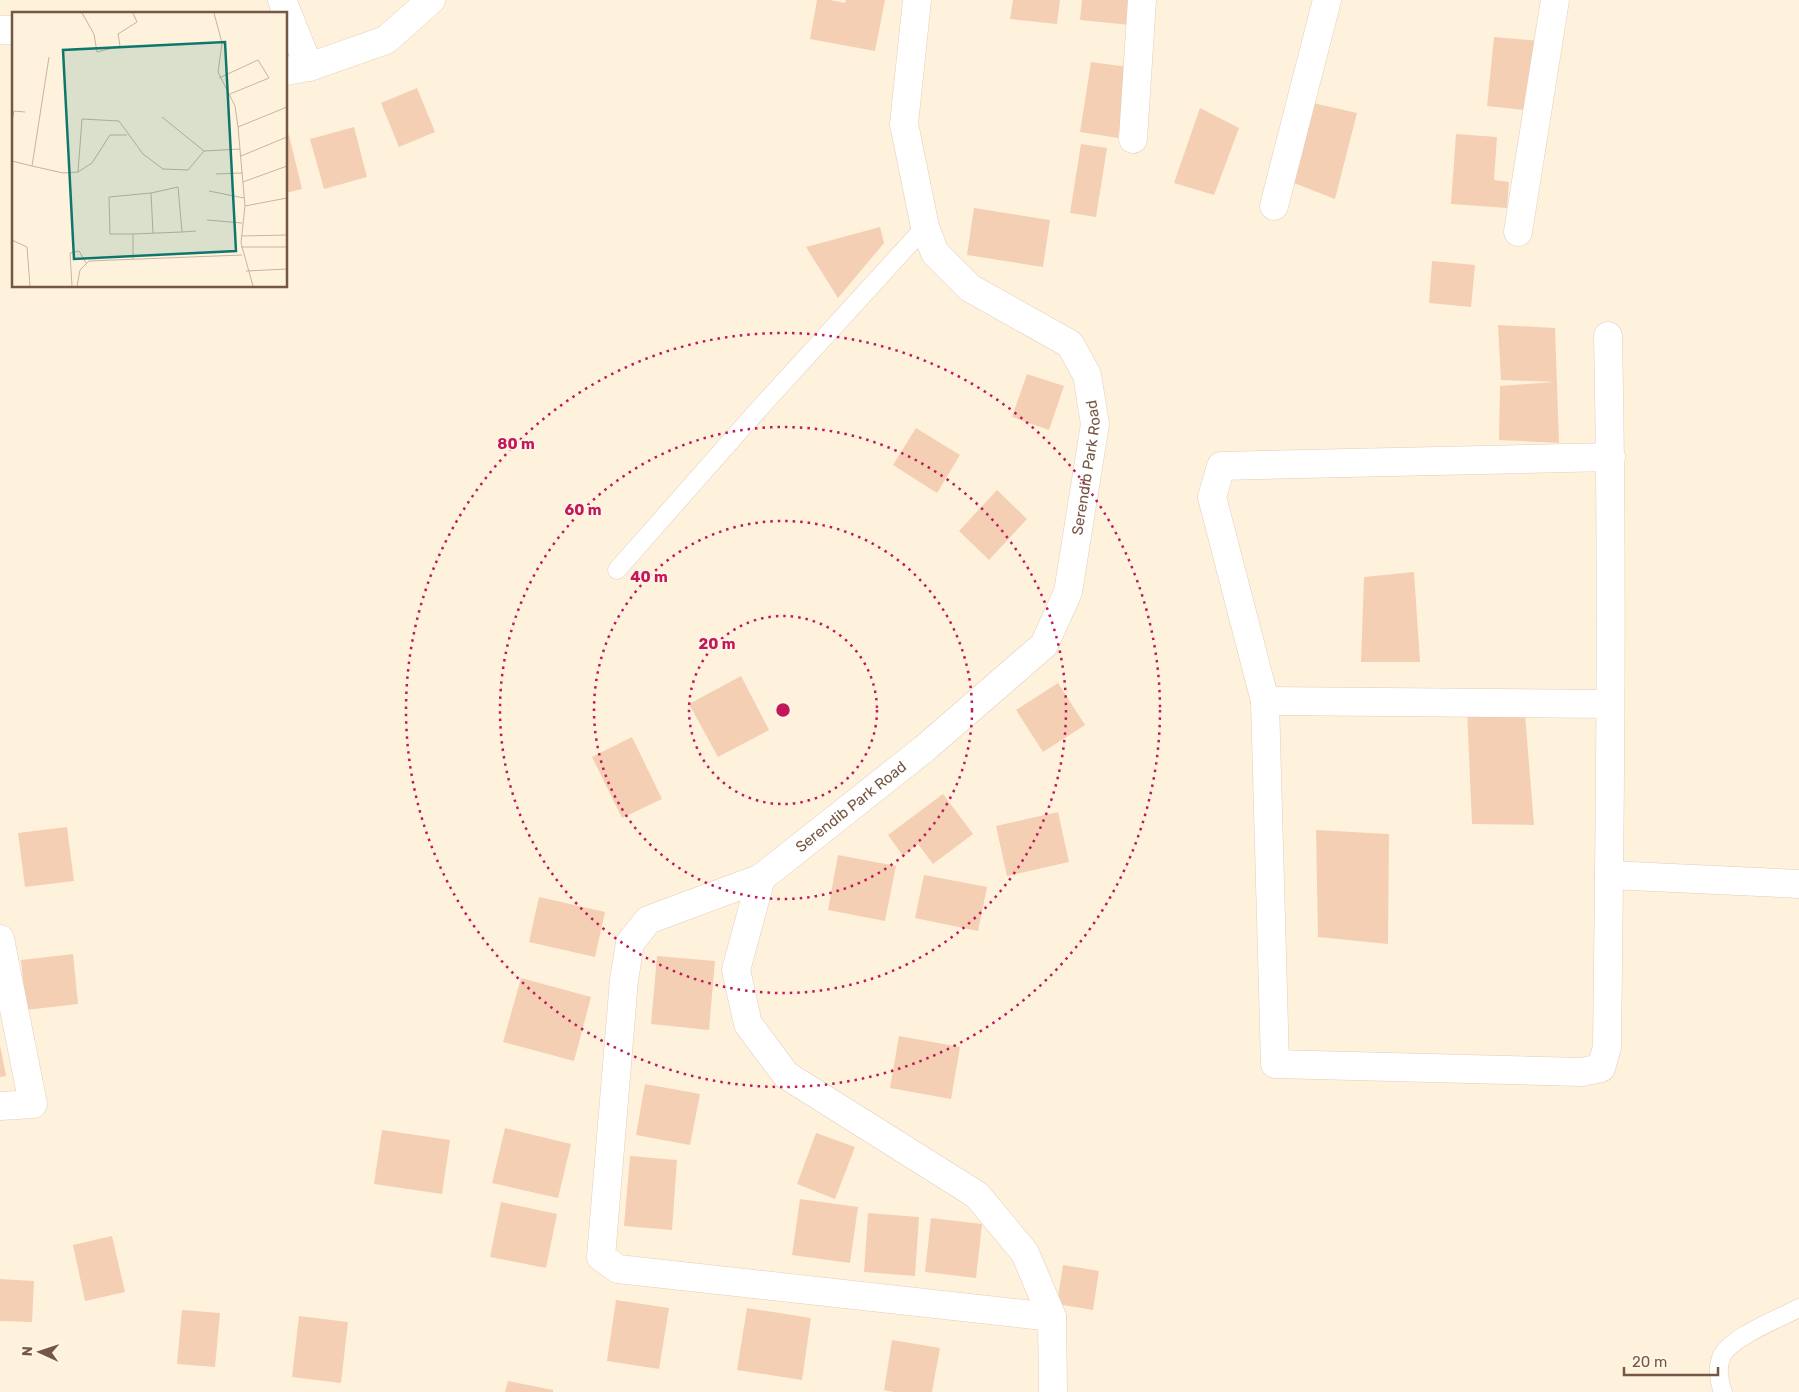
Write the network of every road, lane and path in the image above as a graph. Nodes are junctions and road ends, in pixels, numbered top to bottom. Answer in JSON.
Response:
{"nodes":[{"id":1,"x":431,"y":0,"type":"edge"},
{"id":2,"x":917,"y":0,"type":"edge"},
{"id":3,"x":1142,"y":0,"type":"edge"},
{"id":4,"x":1327,"y":0,"type":"edge"},
{"id":5,"x":1555,"y":0,"type":"edge"},
{"id":6,"x":288,"y":26,"type":"edge"},
{"id":7,"x":298,"y":69,"type":"edge"},
{"id":8,"x":1133,"y":139,"type":"dead end"},
{"id":9,"x":1274,"y":206,"type":"dead end"},
{"id":10,"x":925,"y":227,"type":"junction"},
{"id":11,"x":1518,"y":232,"type":"dead end"},
{"id":12,"x":1608,"y":336,"type":"dead end"},
{"id":13,"x":1611,"y":457,"type":"junction"},
{"id":14,"x":617,"y":570,"type":"dead end"},
{"id":15,"x":1265,"y":701,"type":"junction"},
{"id":16,"x":1609,"y":704,"type":"junction"},
{"id":17,"x":1609,"y":875,"type":"junction"},
{"id":18,"x":761,"y":878,"type":"junction"},
{"id":19,"x":1799,"y":884,"type":"edge"},
{"id":20,"x":0,"y":939,"type":"edge"},
{"id":21,"x":0,"y":1106,"type":"edge"},
{"id":22,"x":1799,"y":1308,"type":"edge"},
{"id":23,"x":1052,"y":1317,"type":"junction"},
{"id":24,"x":1053,"y":1392,"type":"edge"},
{"id":25,"x":1723,"y":1392,"type":"edge"}],
"edges":[{"from":1,"to":7,"type":"street"},
{"from":2,"to":10,"type":"street","name":"Serendib Park Road"},
{"from":3,"to":8,"type":"street"},
{"from":4,"to":9,"type":"street"},
{"from":5,"to":11,"type":"street"},
{"from":6,"to":7,"type":"street"},
{"from":10,"to":14,"type":"lane"},
{"from":10,"to":18,"type":"street","name":"Serendib Park Road"},
{"from":12,"to":13,"type":"street"},
{"from":13,"to":15,"type":"street"},
{"from":13,"to":16,"type":"street"},
{"from":15,"to":16,"type":"street"},
{"from":15,"to":17,"type":"street"},
{"from":16,"to":17,"type":"street"},
{"from":17,"to":19,"type":"street"},
{"from":18,"to":23,"type":"street"},
{"from":18,"to":23,"type":"street","name":"Serendib Park Road"},
{"from":20,"to":21,"type":"street"},
{"from":22,"to":25,"type":"lane"},
{"from":23,"to":24,"type":"street"}]}
